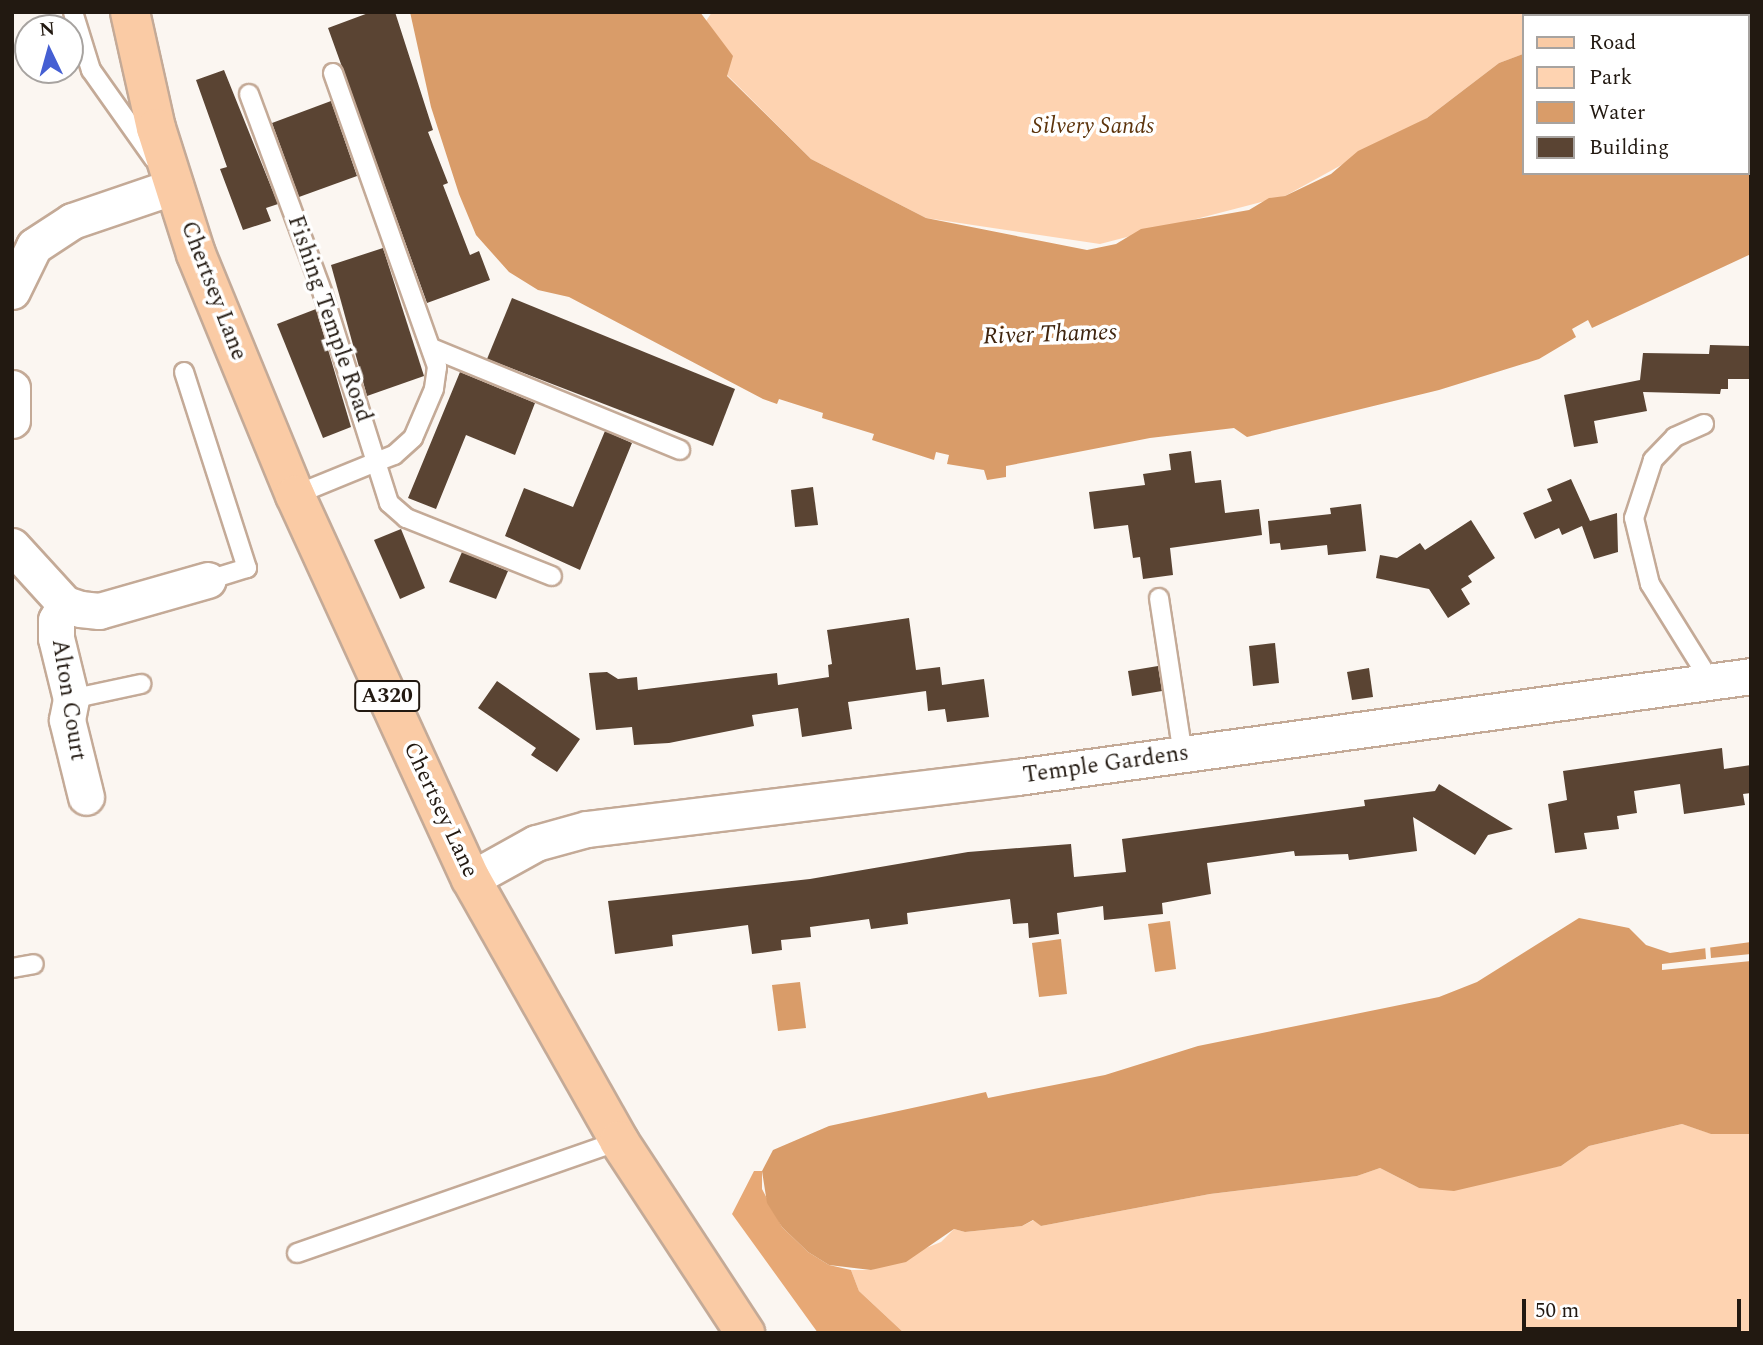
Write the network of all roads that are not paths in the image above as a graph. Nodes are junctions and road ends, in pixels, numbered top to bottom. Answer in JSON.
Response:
{"nodes":[{"id":1,"x":72,"y":12,"type":"edge"},
{"id":2,"x":130,"y":12,"type":"edge"},
{"id":3,"x":333,"y":73,"type":"dead end"},
{"id":4,"x":249,"y":94,"type":"dead end"},
{"id":5,"x":175,"y":187,"type":"junction"},
{"id":6,"x":23,"y":240,"type":"edge"},
{"id":7,"x":12,"y":291,"type":"edge"},
{"id":8,"x":434,"y":349,"type":"junction"},
{"id":9,"x":184,"y":372,"type":"dead end"},
{"id":10,"x":12,"y":388,"type":"edge"},
{"id":11,"x":12,"y":420,"type":"edge"},
{"id":12,"x":1704,"y":424,"type":"dead end"},
{"id":13,"x":680,"y":450,"type":"dead end"},
{"id":14,"x":376,"y":462,"type":"junction"},
{"id":15,"x":295,"y":495,"type":"junction"},
{"id":16,"x":12,"y":546,"type":"edge"},
{"id":17,"x":552,"y":576,"type":"dead end"},
{"id":18,"x":208,"y":580,"type":"joint"},
{"id":19,"x":1158,"y":598,"type":"dead end"},
{"id":20,"x":65,"y":604,"type":"junction"},
{"id":21,"x":1751,"y":676,"type":"edge"},
{"id":22,"x":1712,"y":682,"type":"junction"},
{"id":23,"x":141,"y":684,"type":"dead end"},
{"id":24,"x":71,"y":699,"type":"junction"},
{"id":25,"x":1183,"y":754,"type":"junction"},
{"id":26,"x":86,"y":797,"type":"dead end"},
{"id":27,"x":471,"y":879,"type":"junction"},
{"id":28,"x":34,"y":964,"type":"dead end"},
{"id":29,"x":12,"y":968,"type":"edge"},
{"id":30,"x":619,"y":1141,"type":"junction"},
{"id":31,"x":298,"y":1254,"type":"dead end"},
{"id":32,"x":745,"y":1333,"type":"edge"}],
"edges":[{"from":1,"to":5,"type":"lane"},
{"from":2,"to":5,"type":"main road","name":"Chertsey Lane","number":"A320"},
{"from":3,"to":8,"type":"lane"},
{"from":4,"to":14,"type":"lane","name":"Fishing Temple Road"},
{"from":5,"to":6,"type":"street"},
{"from":5,"to":15,"type":"main road","name":"Chertsey Lane","number":"A320"},
{"from":6,"to":7,"type":"street"},
{"from":8,"to":13,"type":"lane"},
{"from":8,"to":14,"type":"lane"},
{"from":9,"to":18,"type":"lane"},
{"from":10,"to":11,"type":"street"},
{"from":12,"to":22,"type":"lane"},
{"from":14,"to":15,"type":"lane"},
{"from":14,"to":17,"type":"lane","name":"Fishing Temple Road"},
{"from":15,"to":27,"type":"main road","name":"Chertsey Lane","number":"A320"},
{"from":16,"to":20,"type":"street","name":"Alton Court"},
{"from":18,"to":20,"type":"street","name":"Alton Court"},
{"from":19,"to":25,"type":"lane"},
{"from":20,"to":24,"type":"street","name":"Alton Court"},
{"from":21,"to":22,"type":"street","name":"Temple Gardens"},
{"from":22,"to":25,"type":"street","name":"Temple Gardens"},
{"from":23,"to":24,"type":"lane"},
{"from":24,"to":26,"type":"street","name":"Alton Court"},
{"from":25,"to":27,"type":"street","name":"Temple Gardens"},
{"from":27,"to":30,"type":"main road","name":"Chertsey Lane","number":"A320"},
{"from":28,"to":29,"type":"lane"},
{"from":30,"to":31,"type":"lane"},
{"from":30,"to":32,"type":"main road","name":"Chertsey Lane","number":"A320"}]}
